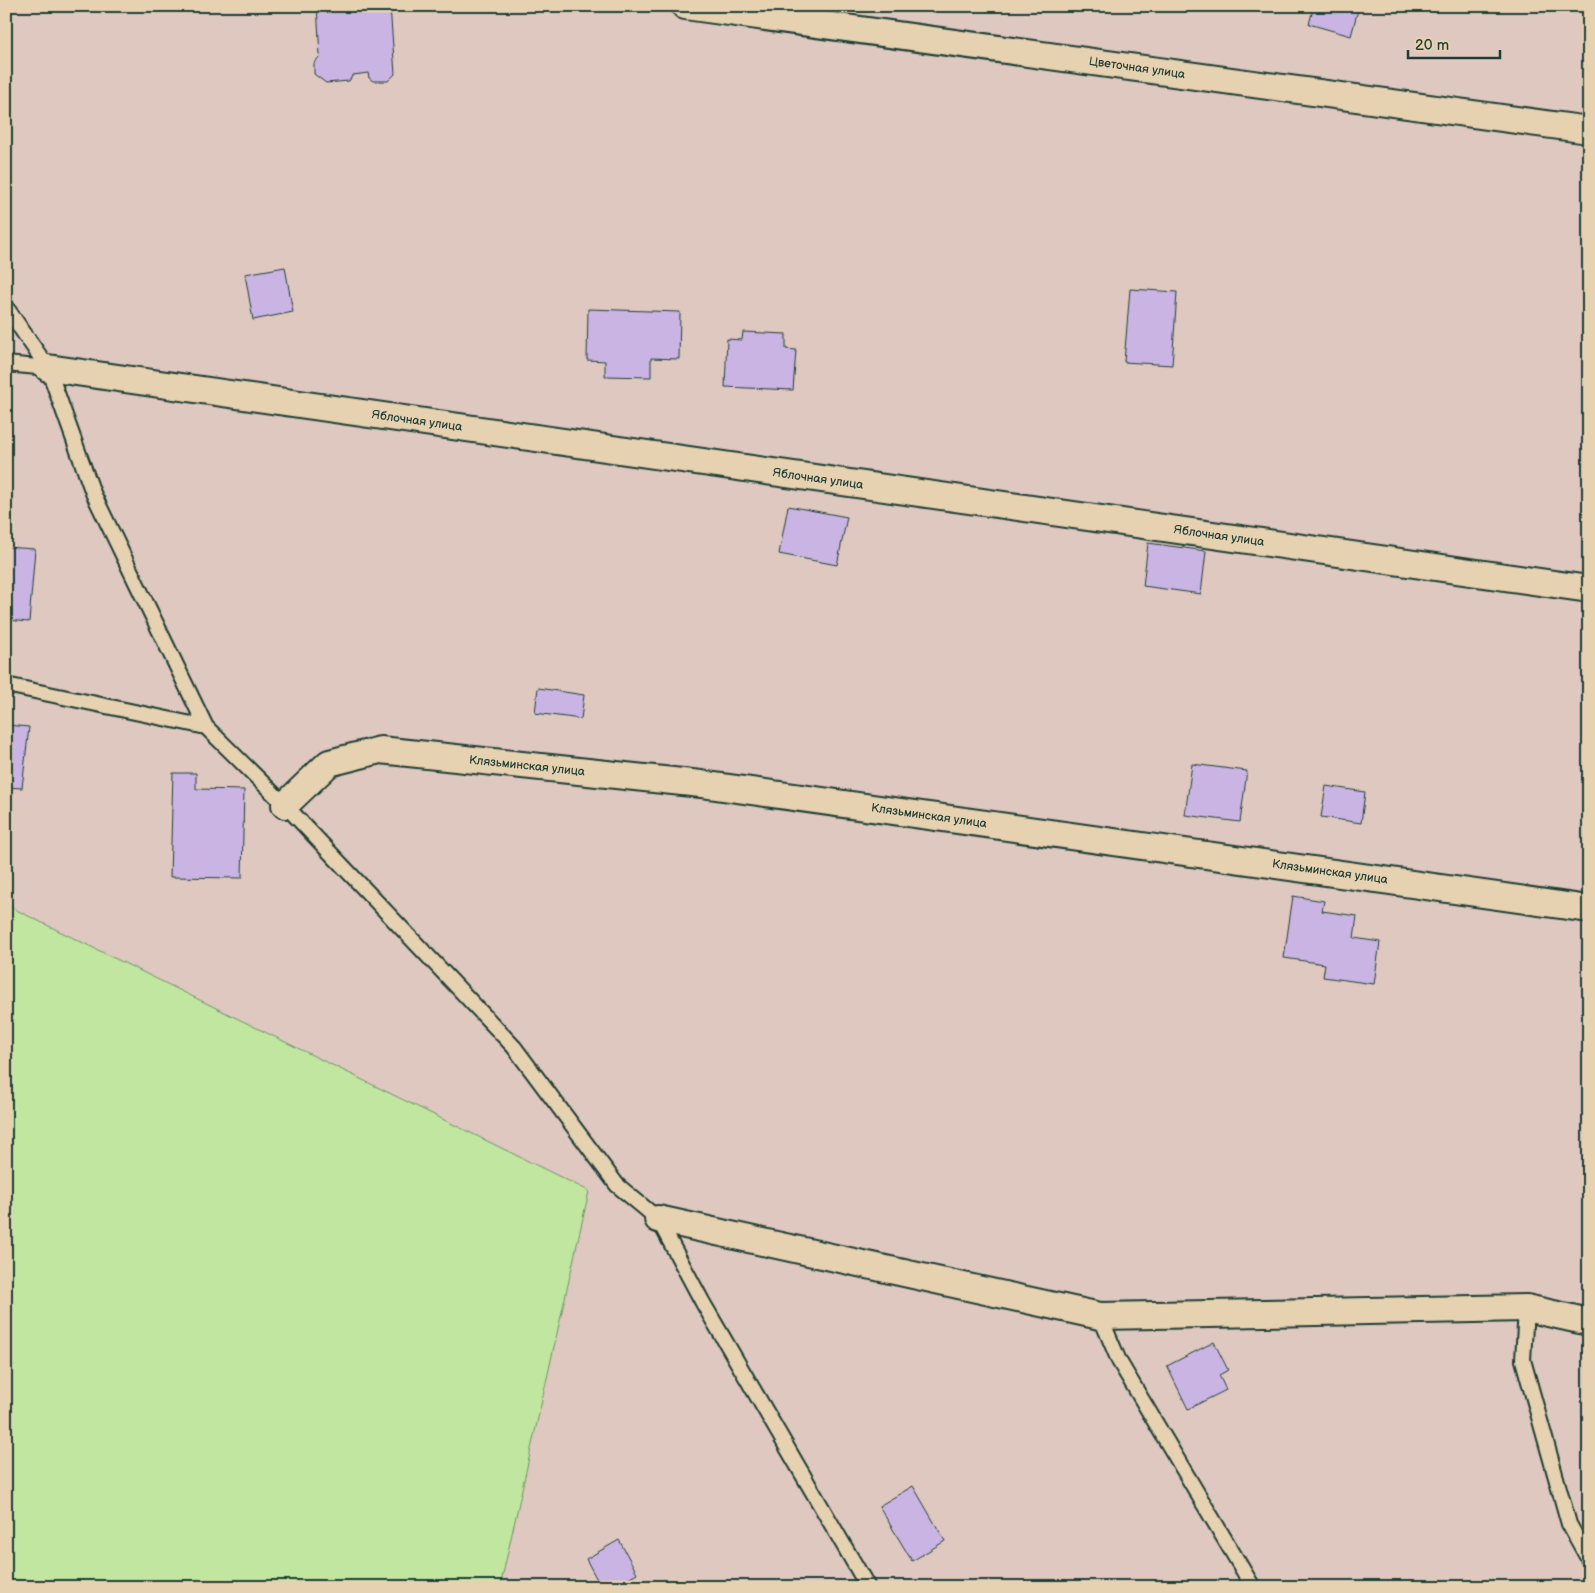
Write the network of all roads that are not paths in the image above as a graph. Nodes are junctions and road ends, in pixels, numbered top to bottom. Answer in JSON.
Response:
{"nodes":[{"id":1,"x":685,"y":6,"type":"edge"},
{"id":2,"x":1589,"y":130,"type":"edge"},
{"id":3,"x":6,"y":307,"type":"edge"},
{"id":4,"x":6,"y":364,"type":"edge"},
{"id":5,"x":48,"y":368,"type":"junction"},
{"id":6,"x":1589,"y":589,"type":"edge"},
{"id":7,"x":6,"y":685,"type":"edge"},
{"id":8,"x":206,"y":727,"type":"junction"},
{"id":9,"x":285,"y":805,"type":"junction"},
{"id":10,"x":1589,"y":908,"type":"edge"},
{"id":11,"x":658,"y":1218,"type":"junction"},
{"id":12,"x":1526,"y":1308,"type":"junction"},
{"id":13,"x":1100,"y":1316,"type":"junction"},
{"id":14,"x":1589,"y":1322,"type":"edge"},
{"id":15,"x":1589,"y":1560,"type":"edge"},
{"id":16,"x":868,"y":1587,"type":"edge"},
{"id":17,"x":1253,"y":1587,"type":"edge"}],
"edges":[{"from":1,"to":2,"type":"street","name":"Цветочная улица"},
{"from":3,"to":5,"type":"lane"},
{"from":4,"to":5,"type":"lane"},
{"from":5,"to":6,"type":"street","name":"Яблочная улица"},
{"from":5,"to":8,"type":"lane"},
{"from":7,"to":8,"type":"lane"},
{"from":8,"to":9,"type":"lane"},
{"from":9,"to":10,"type":"street","name":"Клязьминская улица"},
{"from":9,"to":11,"type":"lane"},
{"from":11,"to":13,"type":"street"},
{"from":11,"to":16,"type":"lane"},
{"from":12,"to":13,"type":"street"},
{"from":12,"to":14,"type":"street"},
{"from":12,"to":15,"type":"lane"},
{"from":13,"to":17,"type":"lane"}]}
